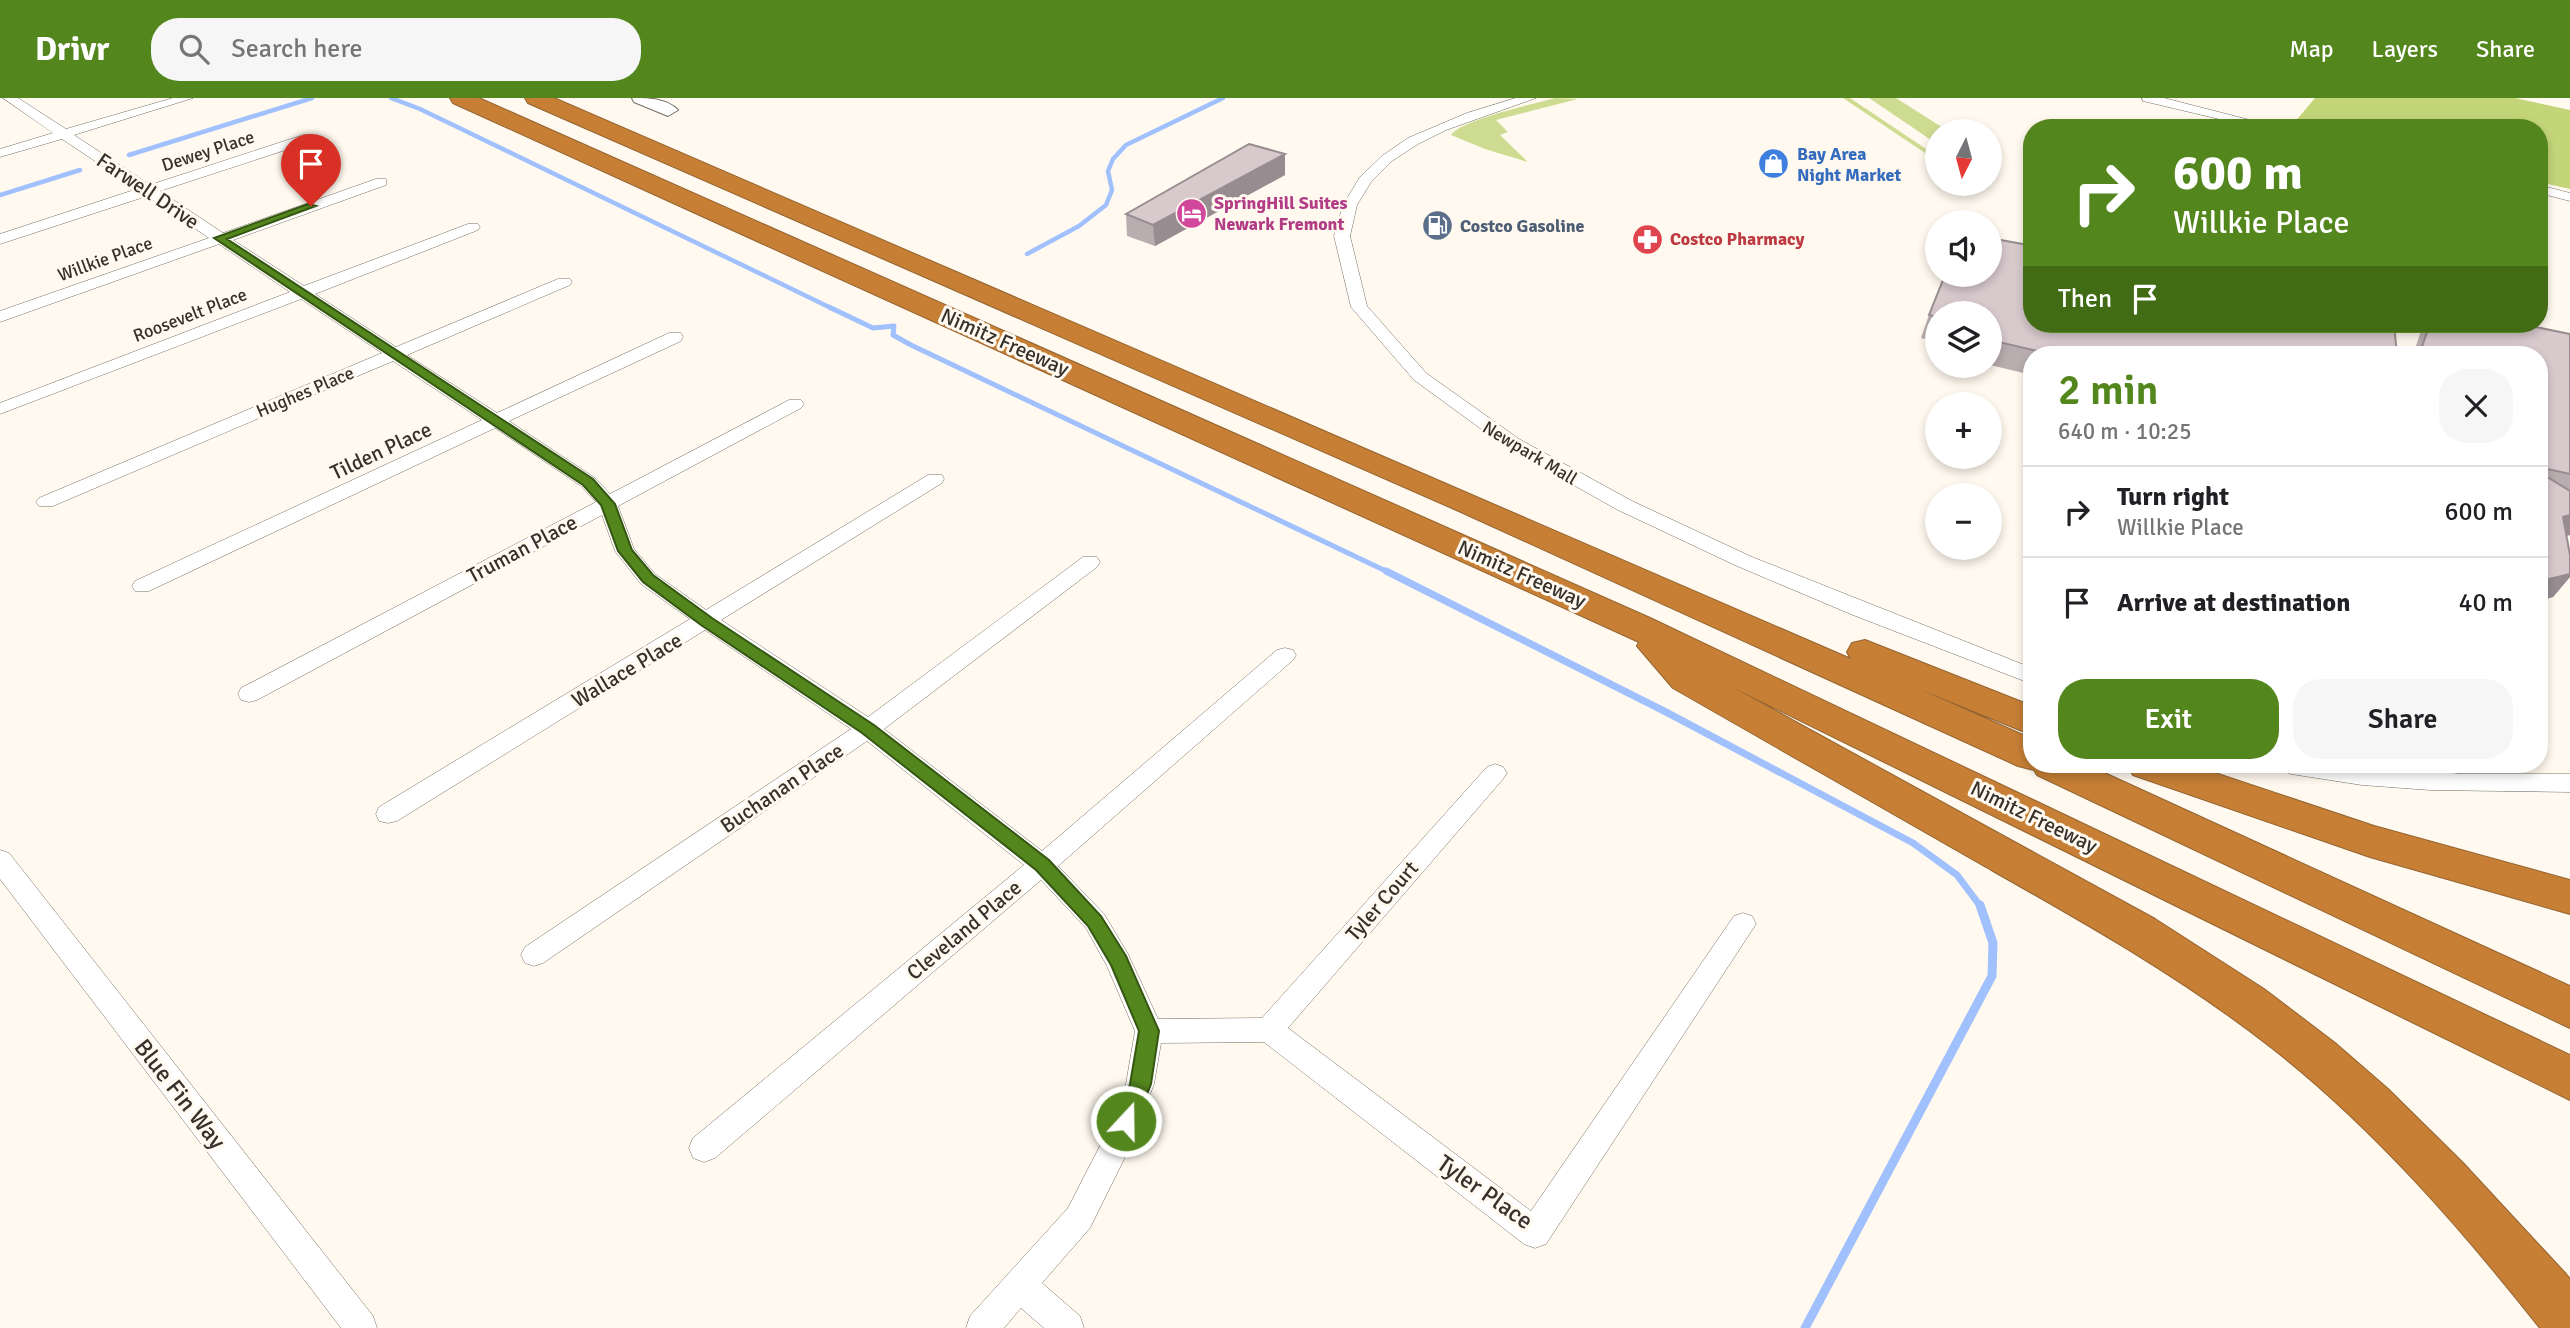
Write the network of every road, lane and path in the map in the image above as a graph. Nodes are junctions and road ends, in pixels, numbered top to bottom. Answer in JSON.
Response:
{"nodes":[{"id":1,"x":9,"y":98,"type":"edge"},
{"id":2,"x":187,"y":98,"type":"edge"},
{"id":3,"x":461,"y":98,"type":"edge"},
{"id":4,"x":537,"y":98,"type":"edge"},
{"id":5,"x":1479,"y":98,"type":"edge"},
{"id":6,"x":1530,"y":98,"type":"edge"},
{"id":7,"x":2148,"y":98,"type":"edge"},
{"id":8,"x":1505,"y":103,"type":"edge"},
{"id":9,"x":2237,"y":119,"type":"edge"},
{"id":10,"x":63,"y":135,"type":"junction"},
{"id":11,"x":308,"y":138,"type":"dead end"},
{"id":12,"x":0,"y":153,"type":"edge"},
{"id":13,"x":380,"y":182,"type":"dead end"},
{"id":14,"x":148,"y":191,"type":"junction"},
{"id":15,"x":2548,"y":192,"type":"edge"},
{"id":16,"x":2570,"y":197,"type":"edge"},
{"id":17,"x":473,"y":227,"type":"dead end"},
{"id":18,"x":219,"y":238,"type":"junction"},
{"id":19,"x":0,"y":239,"type":"edge"},
{"id":20,"x":564,"y":282,"type":"dead end"},
{"id":21,"x":301,"y":293,"type":"junction"},
{"id":22,"x":0,"y":317,"type":"edge"},
{"id":23,"x":675,"y":337,"type":"dead end"},
{"id":24,"x":394,"y":354,"type":"junction"},
{"id":25,"x":795,"y":404,"type":"dead end"},
{"id":26,"x":0,"y":409,"type":"edge"},
{"id":27,"x":498,"y":422,"type":"junction"},
{"id":28,"x":1345,"y":448,"type":"junction"},
{"id":29,"x":935,"y":479,"type":"dead end"},
{"id":30,"x":46,"y":502,"type":"dead end"},
{"id":31,"x":608,"y":504,"type":"junction"},
{"id":32,"x":1090,"y":562,"type":"dead end"},
{"id":33,"x":142,"y":586,"type":"dead end"},
{"id":34,"x":706,"y":621,"type":"junction"},
{"id":35,"x":1637,"y":626,"type":"junction"},
{"id":36,"x":1285,"y":655,"type":"dead end"},
{"id":37,"x":2023,"y":672,"type":"edge"},
{"id":38,"x":249,"y":694,"type":"dead end"},
{"id":39,"x":2023,"y":717,"type":"edge"},
{"id":40,"x":868,"y":729,"type":"junction"},
{"id":41,"x":2023,"y":752,"type":"edge"},
{"id":42,"x":1495,"y":773,"type":"dead end"},
{"id":43,"x":2068,"y":773,"type":"edge"},
{"id":44,"x":2170,"y":773,"type":"edge"},
{"id":45,"x":2334,"y":773,"type":"edge"},
{"id":46,"x":2570,"y":783,"type":"edge"},
{"id":47,"x":388,"y":814,"type":"dead end"},
{"id":48,"x":0,"y":860,"type":"edge"},
{"id":49,"x":1042,"y":865,"type":"junction"},
{"id":50,"x":2570,"y":897,"type":"edge"},
{"id":51,"x":1743,"y":924,"type":"dead end"},
{"id":52,"x":2398,"y":927,"type":"junction"},
{"id":53,"x":534,"y":956,"type":"dead end"},
{"id":54,"x":2570,"y":999,"type":"edge"},
{"id":55,"x":2570,"y":1008,"type":"edge"},
{"id":56,"x":1269,"y":1030,"type":"junction"},
{"id":57,"x":1149,"y":1031,"type":"junction"},
{"id":58,"x":2570,"y":1078,"type":"edge"},
{"id":59,"x":704,"y":1148,"type":"dead end"},
{"id":60,"x":1020,"y":1285,"type":"junction"},
{"id":61,"x":2570,"y":1322,"type":"edge"},
{"id":62,"x":361,"y":1328,"type":"edge"},
{"id":63,"x":982,"y":1328,"type":"edge"},
{"id":64,"x":1068,"y":1328,"type":"edge"}],
"edges":[{"from":1,"to":10,"type":"street","name":"Farwell Drive"},
{"from":2,"to":10,"type":"street"},
{"from":3,"to":35,"type":"highway","name":"Nimitz Freeway"},
{"from":4,"to":28,"type":"highway","name":"Nimitz Freeway"},
{"from":5,"to":8,"type":"street"},
{"from":6,"to":8,"type":"street","name":"Newpark Mall"},
{"from":7,"to":9,"type":"street"},
{"from":8,"to":37,"type":"street","name":"Newpark Mall"},
{"from":10,"to":12,"type":"street"},
{"from":10,"to":14,"type":"street","name":"Farwell Drive"},
{"from":11,"to":14,"type":"street","name":"Dewey Place"},
{"from":13,"to":18,"type":"street","name":"Willkie Place"},
{"from":14,"to":18,"type":"street","name":"Farwell Drive"},
{"from":14,"to":19,"type":"street","name":"Dewey Place"},
{"from":15,"to":16,"type":"street"},
{"from":17,"to":21,"type":"street","name":"Roosevelt Place"},
{"from":18,"to":21,"type":"street","name":"Farwell Drive"},
{"from":18,"to":22,"type":"street","name":"Willkie Place"},
{"from":20,"to":24,"type":"street","name":"Hughes Place"},
{"from":21,"to":24,"type":"street","name":"Farwell Drive"},
{"from":21,"to":26,"type":"street","name":"Roosevelt Place"},
{"from":23,"to":27,"type":"street","name":"Tilden Place"},
{"from":24,"to":27,"type":"street","name":"Farwell Drive"},
{"from":24,"to":30,"type":"street","name":"Hughes Place"},
{"from":25,"to":31,"type":"street","name":"Truman Place"},
{"from":27,"to":31,"type":"street","name":"Farwell Drive"},
{"from":27,"to":33,"type":"street","name":"Tilden Place"},
{"from":28,"to":39,"type":"highway"},
{"from":28,"to":41,"type":"highway","name":"Nimitz Freeway"},
{"from":29,"to":34,"type":"street","name":"Wallace Place"},
{"from":31,"to":34,"type":"street","name":"Farwell Drive"},
{"from":31,"to":38,"type":"street","name":"Truman Place"},
{"from":32,"to":40,"type":"street","name":"Buchanan Place"},
{"from":34,"to":40,"type":"street","name":"Farwell Drive"},
{"from":34,"to":47,"type":"street","name":"Wallace Place"},
{"from":35,"to":58,"type":"highway","name":"Nimitz Freeway"},
{"from":35,"to":61,"type":"highway"},
{"from":36,"to":49,"type":"street","name":"Cleveland Place"},
{"from":40,"to":49,"type":"street","name":"Farwell Drive"},
{"from":40,"to":53,"type":"street","name":"Buchanan Place"},
{"from":42,"to":56,"type":"street","name":"Tyler Court"},
{"from":43,"to":52,"type":"highway"},
{"from":44,"to":50,"type":"highway"},
{"from":45,"to":46,"type":"street"},
{"from":48,"to":62,"type":"street","name":"Blue Fin Way"},
{"from":49,"to":57,"type":"street","name":"Farwell Drive"},
{"from":49,"to":59,"type":"street","name":"Cleveland Place"},
{"from":51,"to":56,"type":"street","name":"Tyler Place"},
{"from":52,"to":54,"type":"highway"},
{"from":52,"to":55,"type":"highway"},
{"from":56,"to":57,"type":"street"},
{"from":57,"to":60,"type":"street"},
{"from":60,"to":63,"type":"street"},
{"from":60,"to":64,"type":"street"}]}
